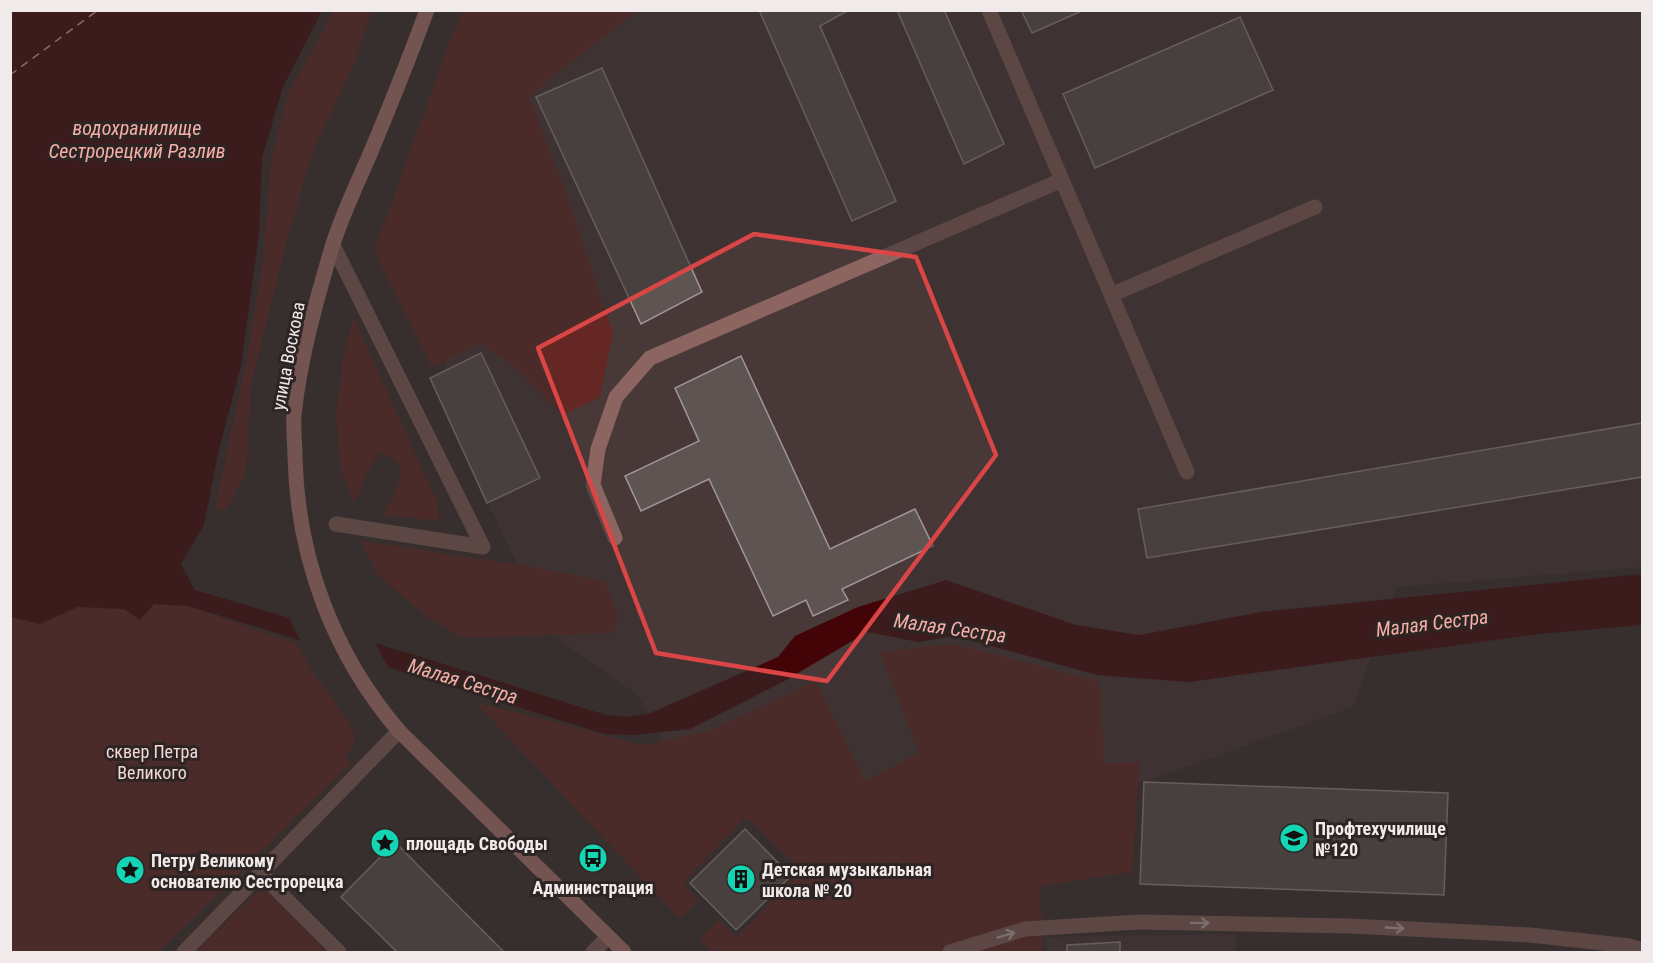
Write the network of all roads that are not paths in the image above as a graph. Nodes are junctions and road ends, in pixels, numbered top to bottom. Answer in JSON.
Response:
{"nodes":[{"id":1,"x":428,"y":10,"type":"edge"},
{"id":2,"x":989,"y":10,"type":"edge"},
{"id":3,"x":1062,"y":180,"type":"junction"},
{"id":4,"x":1315,"y":207,"type":"dead end"},
{"id":5,"x":333,"y":245,"type":"junction"},
{"id":6,"x":1111,"y":295,"type":"junction"},
{"id":7,"x":1187,"y":472,"type":"dead end"},
{"id":8,"x":336,"y":524,"type":"dead end"},
{"id":9,"x":615,"y":538,"type":"dead end"},
{"id":10,"x":399,"y":731,"type":"junction"},
{"id":11,"x":260,"y":873,"type":"junction"},
{"id":12,"x":608,"y":937,"type":"junction"},
{"id":13,"x":1608,"y":948,"type":"edge"},
{"id":14,"x":1642,"y":950,"type":"edge"},
{"id":15,"x":184,"y":952,"type":"edge"},
{"id":16,"x":339,"y":952,"type":"edge"},
{"id":17,"x":593,"y":952,"type":"edge"},
{"id":18,"x":624,"y":952,"type":"edge"},
{"id":19,"x":950,"y":952,"type":"edge"}],
"edges":[{"from":1,"to":5,"type":"main road","name":"улица Воскова"},
{"from":2,"to":3,"type":"lane"},
{"from":3,"to":6,"type":"lane"},
{"from":3,"to":9,"type":"lane"},
{"from":4,"to":6,"type":"lane"},
{"from":5,"to":8,"type":"lane"},
{"from":5,"to":10,"type":"main road","name":"улица Воскова"},
{"from":6,"to":7,"type":"lane"},
{"from":10,"to":11,"type":"lane"},
{"from":10,"to":12,"type":"main road"},
{"from":11,"to":15,"type":"lane"},
{"from":11,"to":16,"type":"lane"},
{"from":12,"to":17,"type":"lane"},
{"from":12,"to":18,"type":"main road"},
{"from":13,"to":14,"type":"lane"},
{"from":19,"to":13,"type":"lane","one_way":true}]}
